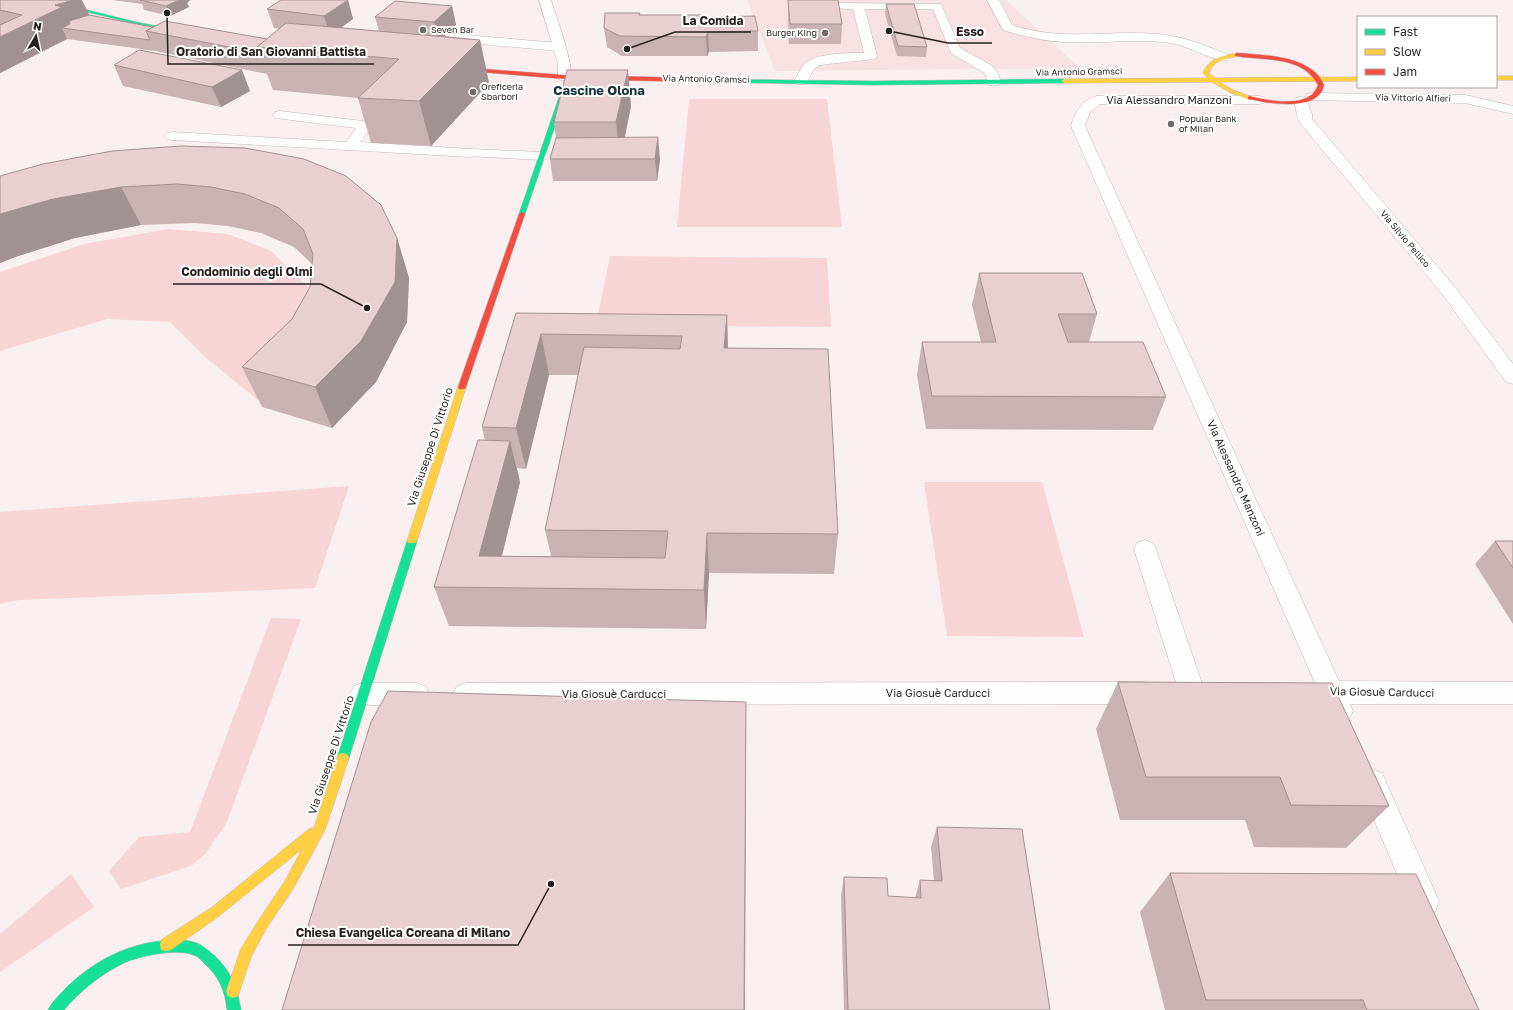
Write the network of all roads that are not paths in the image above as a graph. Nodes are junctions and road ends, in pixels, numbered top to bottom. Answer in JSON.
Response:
{"nodes":[{"id":1,"x":41,"y":0,"type":"edge"},
{"id":2,"x":545,"y":0,"type":"edge"},
{"id":3,"x":827,"y":0,"type":"edge"},
{"id":4,"x":993,"y":0,"type":"edge"},
{"id":5,"x":858,"y":6,"type":"junction"},
{"id":6,"x":195,"y":34,"type":"edge"},
{"id":7,"x":443,"y":46,"type":"edge"},
{"id":8,"x":559,"y":47,"type":"junction"},
{"id":9,"x":1222,"y":57,"type":"junction"},
{"id":10,"x":443,"y":68,"type":"edge"},
{"id":11,"x":1357,"y":70,"type":"edge"},
{"id":12,"x":1497,"y":70,"type":"edge"},
{"id":13,"x":1513,"y":70,"type":"edge"},
{"id":14,"x":1206,"y":71,"type":"junction"},
{"id":15,"x":1309,"y":71,"type":"junction"},
{"id":16,"x":565,"y":77,"type":"junction"},
{"id":17,"x":992,"y":78,"type":"junction"},
{"id":18,"x":1497,"y":78,"type":"edge"},
{"id":19,"x":1513,"y":78,"type":"edge"},
{"id":20,"x":1357,"y":79,"type":"edge"},
{"id":21,"x":1211,"y":80,"type":"junction"},
{"id":22,"x":1320,"y":80,"type":"junction"},
{"id":23,"x":801,"y":81,"type":"junction"},
{"id":24,"x":1306,"y":99,"type":"junction"},
{"id":25,"x":1259,"y":100,"type":"junction"},
{"id":26,"x":1513,"y":110,"type":"edge"},
{"id":27,"x":280,"y":115,"type":"dead end"},
{"id":28,"x":172,"y":136,"type":"dead end"},
{"id":29,"x":350,"y":146,"type":"junction"},
{"id":30,"x":542,"y":156,"type":"junction"},
{"id":31,"x":1513,"y":378,"type":"edge"},
{"id":32,"x":1145,"y":549,"type":"dead end"},
{"id":33,"x":1297,"y":692,"type":"edge"},
{"id":34,"x":1332,"y":692,"type":"junction"},
{"id":35,"x":1513,"y":693,"type":"edge"},
{"id":36,"x":363,"y":694,"type":"junction"},
{"id":37,"x":321,"y":826,"type":"junction"},
{"id":38,"x":1433,"y":923,"type":"edge"},
{"id":39,"x":166,"y":945,"type":"junction"},
{"id":40,"x":233,"y":991,"type":"junction"},
{"id":41,"x":63,"y":999,"type":"junction"},
{"id":42,"x":45,"y":1010,"type":"edge"},
{"id":43,"x":55,"y":1010,"type":"edge"},
{"id":44,"x":234,"y":1010,"type":"edge"}],
"edges":[{"from":1,"to":6,"type":"main road"},
{"from":2,"to":8,"type":"street"},
{"from":3,"to":5,"type":"street"},
{"from":4,"to":9,"type":"street"},
{"from":5,"to":17,"type":"street"},
{"from":5,"to":23,"type":"street"},
{"from":7,"to":8,"type":"street"},
{"from":8,"to":16,"type":"street"},
{"from":9,"to":14,"type":"main road"},
{"from":9,"to":15,"type":"main road"},
{"from":10,"to":16,"type":"main road","name":"Via Antonio Gramsci"},
{"from":11,"to":15,"type":"main road","name":"Via Antonio Gramsci"},
{"from":12,"to":13,"type":"main road"},
{"from":14,"to":15,"type":"main road","name":"Via Antonio Gramsci"},
{"from":14,"to":17,"type":"main road","name":"Via Antonio Gramsci"},
{"from":14,"to":21,"type":"main road"},
{"from":15,"to":22,"type":"main road"},
{"from":16,"to":23,"type":"main road","name":"Via Antonio Gramsci"},
{"from":16,"to":30,"type":"main road","name":"Via Giuseppe Di Vittorio"},
{"from":17,"to":21,"type":"main road","name":"Via Antonio Gramsci"},
{"from":17,"to":23,"type":"main road","name":"Via Antonio Gramsci"},
{"from":18,"to":19,"type":"main road"},
{"from":20,"to":22,"type":"main road","name":"Via Antonio Gramsci"},
{"from":21,"to":22,"type":"main road","name":"Via Antonio Gramsci"},
{"from":21,"to":25,"type":"main road"},
{"from":22,"to":24,"type":"main road"},
{"from":24,"to":25,"type":"main road"},
{"from":24,"to":26,"type":"street","name":"Via Vittorio Alfieri"},
{"from":24,"to":31,"type":"street","name":"Via Silvio Pellico"},
{"from":25,"to":34,"type":"street","name":"Via Alessandro Manzoni"},
{"from":27,"to":29,"type":"street"},
{"from":28,"to":29,"type":"street"},
{"from":29,"to":30,"type":"street"},
{"from":30,"to":36,"type":"main road","name":"Via Giuseppe Di Vittorio"},
{"from":32,"to":36,"type":"street","name":"Via Giosuè Carducci"},
{"from":33,"to":34,"type":"street","name":"Via Giosuè Carducci"},
{"from":34,"to":35,"type":"street","name":"Via Giosuè Carducci"},
{"from":34,"to":38,"type":"street","name":"Via Alessandro Manzoni"},
{"from":36,"to":37,"type":"main road","name":"Via Giuseppe Di Vittorio"},
{"from":37,"to":39,"type":"main road","name":"Via Giuseppe Di Vittorio"},
{"from":37,"to":40,"type":"main road","name":"Via Giuseppe Di Vittorio"},
{"from":39,"to":40,"type":"main road"},
{"from":39,"to":41,"type":"main road"},
{"from":40,"to":44,"type":"main road"},
{"from":41,"to":42,"type":"main road"},
{"from":41,"to":43,"type":"main road"}]}
